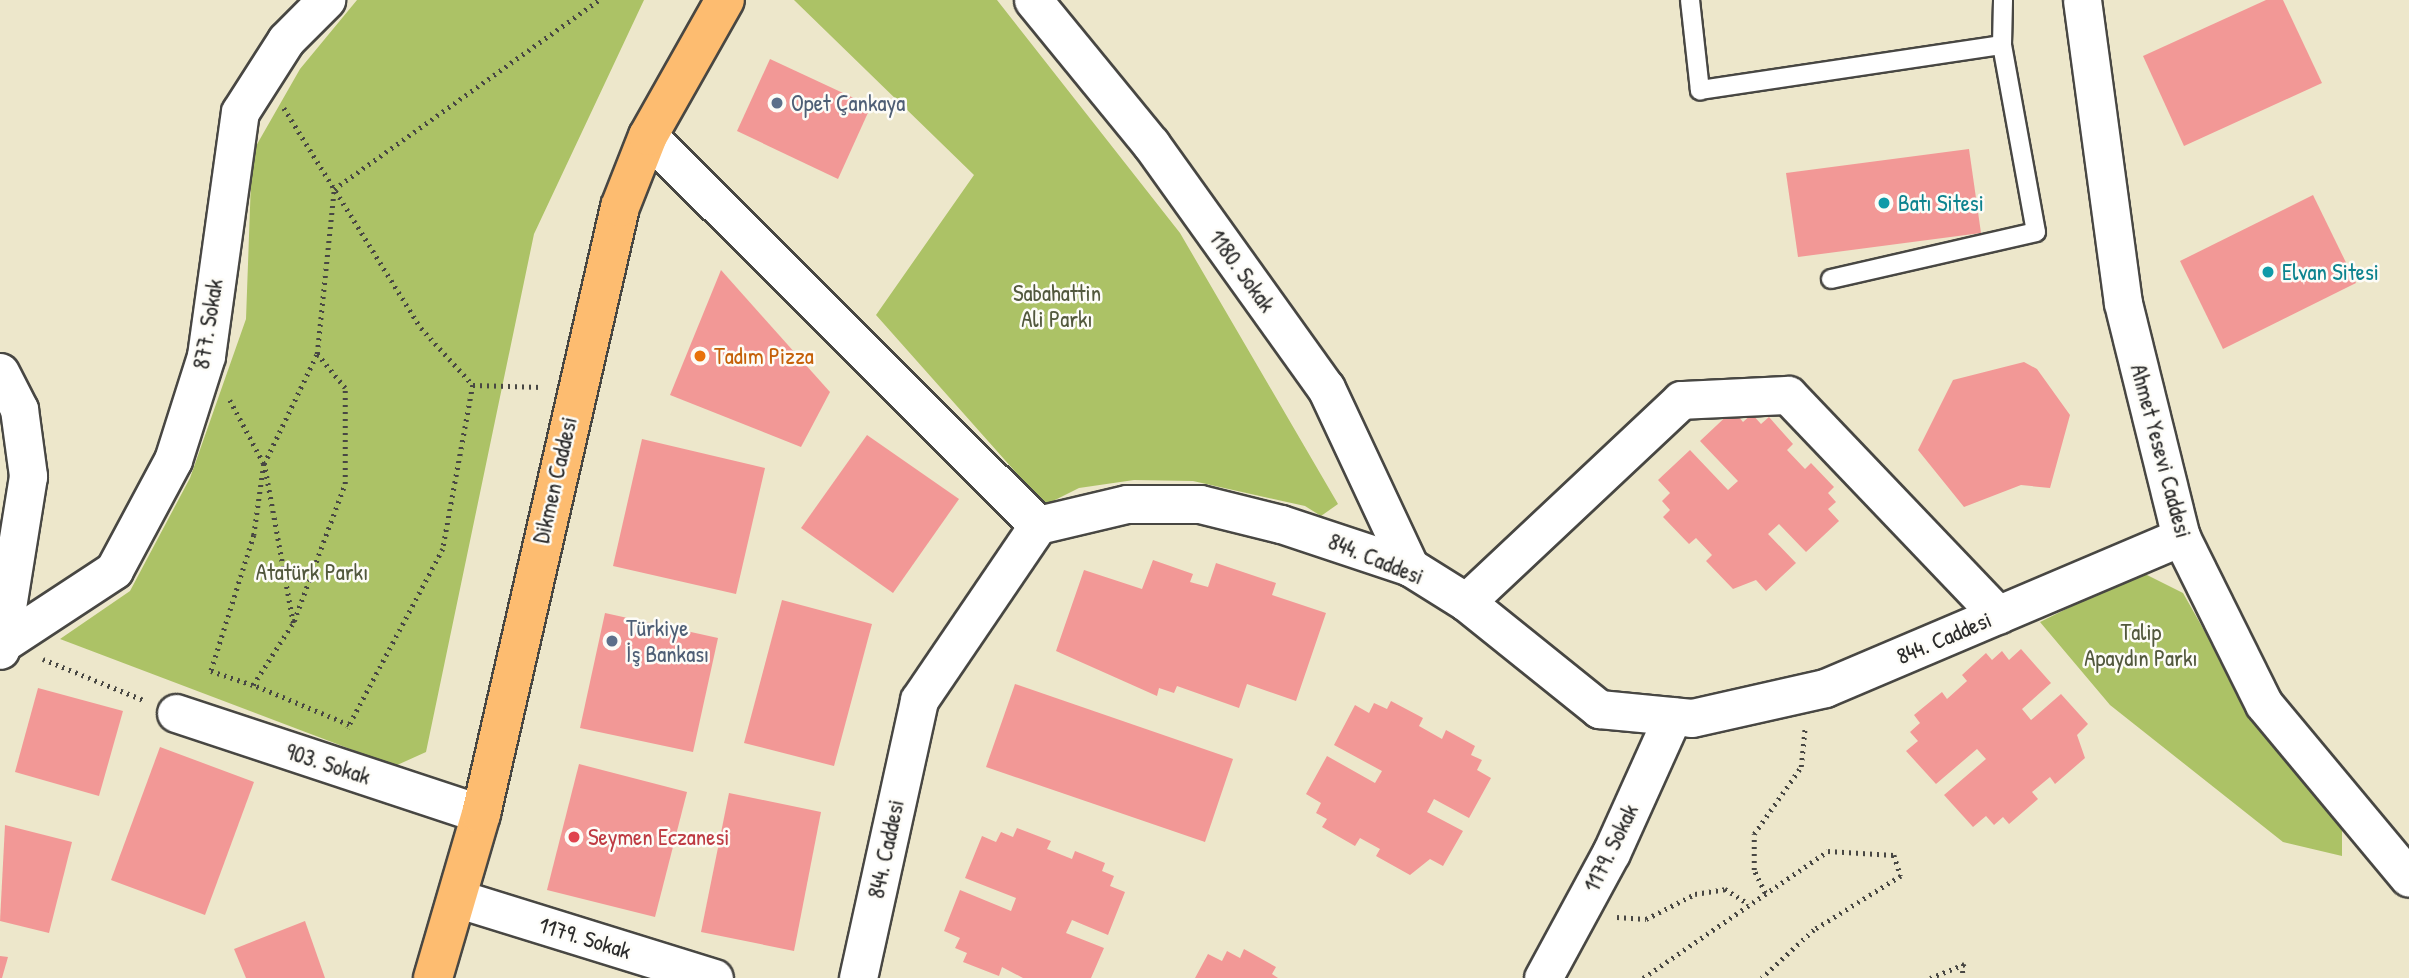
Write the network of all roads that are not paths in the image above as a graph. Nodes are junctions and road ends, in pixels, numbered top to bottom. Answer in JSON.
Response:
{"nodes":[{"id":1,"x":326,"y":0,"type":"edge"},
{"id":2,"x":725,"y":0,"type":"edge"},
{"id":3,"x":1033,"y":0,"type":"edge"},
{"id":4,"x":1690,"y":0,"type":"edge"},
{"id":5,"x":2003,"y":0,"type":"edge"},
{"id":6,"x":2082,"y":0,"type":"edge"},
{"id":7,"x":2002,"y":45,"type":"junction"},
{"id":8,"x":648,"y":136,"type":"junction"},
{"id":9,"x":1831,"y":279,"type":"dead end"},
{"id":10,"x":0,"y":372,"type":"edge"},
{"id":11,"x":1038,"y":525,"type":"junction"},
{"id":12,"x":2181,"y":537,"type":"junction"},
{"id":13,"x":1410,"y":567,"type":"junction"},
{"id":14,"x":7,"y":571,"type":"edge"},
{"id":15,"x":1466,"y":602,"type":"junction"},
{"id":16,"x":1998,"y":615,"type":"junction"},
{"id":17,"x":1,"y":646,"type":"edge"},
{"id":18,"x":176,"y":713,"type":"road end"},
{"id":19,"x":1673,"y":716,"type":"junction"},
{"id":20,"x":481,"y":814,"type":"junction"},
{"id":21,"x":2409,"y":878,"type":"edge"},
{"id":22,"x":456,"y":898,"type":"junction"},
{"id":23,"x":433,"y":978,"type":"edge"},
{"id":24,"x":714,"y":978,"type":"edge"},
{"id":25,"x":858,"y":978,"type":"edge"},
{"id":26,"x":1544,"y":978,"type":"edge"}],
"edges":[{"from":1,"to":17,"type":"street","name":"877. Sokak"},
{"from":2,"to":8,"type":"main road","name":"Dikmen Caddesi"},
{"from":3,"to":13,"type":"street","name":"1180. Sokak"},
{"from":4,"to":7,"type":"lane"},
{"from":5,"to":7,"type":"lane"},
{"from":6,"to":12,"type":"street","name":"Ahmet Yesevi Caddesi"},
{"from":7,"to":9,"type":"lane"},
{"from":8,"to":11,"type":"street"},
{"from":8,"to":20,"type":"main road","name":"Dikmen Caddesi"},
{"from":10,"to":14,"type":"street"},
{"from":11,"to":13,"type":"street","name":"844. Caddesi"},
{"from":11,"to":25,"type":"street","name":"844. Caddesi"},
{"from":12,"to":16,"type":"street","name":"844. Caddesi"},
{"from":12,"to":21,"type":"street","name":"Ahmet Yesevi Caddesi"},
{"from":13,"to":15,"type":"street","name":"844. Caddesi"},
{"from":14,"to":17,"type":"street"},
{"from":15,"to":16,"type":"street"},
{"from":15,"to":19,"type":"street","name":"844. Caddesi"},
{"from":16,"to":19,"type":"street","name":"844. Caddesi"},
{"from":18,"to":20,"type":"street","name":"903. Sokak"},
{"from":19,"to":26,"type":"street","name":"1179. Sokak"},
{"from":20,"to":22,"type":"main road","name":"Dikmen Caddesi"},
{"from":22,"to":23,"type":"main road","name":"Dikmen Caddesi"},
{"from":22,"to":24,"type":"street","name":"1179. Sokak"}]}
